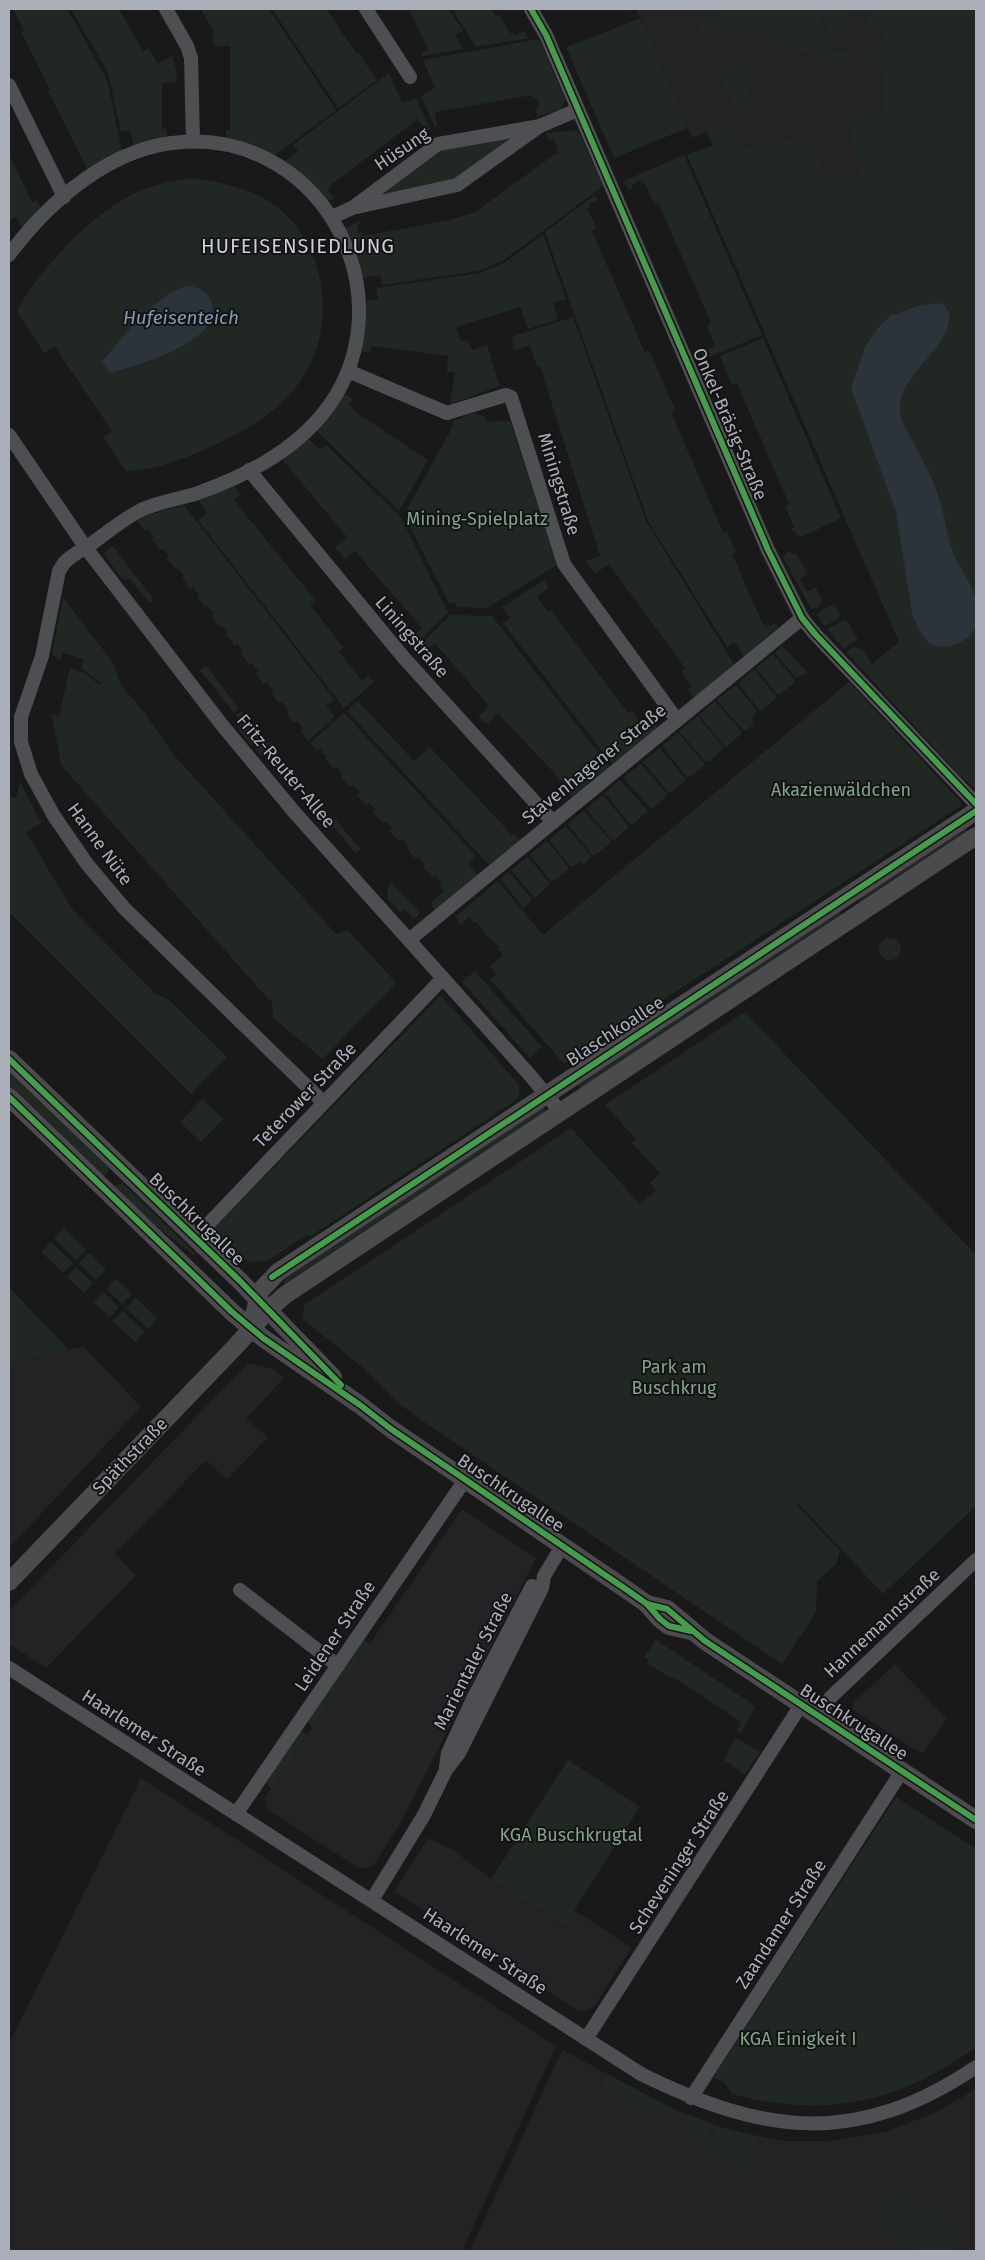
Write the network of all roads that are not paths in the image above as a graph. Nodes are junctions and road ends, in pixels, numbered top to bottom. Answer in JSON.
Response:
{"nodes":[{"id":1,"x":166,"y":9,"type":"edge"},
{"id":2,"x":366,"y":9,"type":"edge"},
{"id":3,"x":531,"y":9,"type":"edge"},
{"id":4,"x":410,"y":77,"type":"dead end"},
{"id":5,"x":9,"y":85,"type":"edge"},
{"id":6,"x":578,"y":110,"type":"junction"},
{"id":7,"x":540,"y":126,"type":"junction"},
{"id":8,"x":193,"y":141,"type":"junction"},
{"id":9,"x":64,"y":197,"type":"junction"},
{"id":10,"x":352,"y":208,"type":"junction"},
{"id":11,"x":332,"y":217,"type":"junction"},
{"id":12,"x":9,"y":255,"type":"edge"},
{"id":13,"x":348,"y":371,"type":"junction"},
{"id":14,"x":9,"y":436,"type":"edge"},
{"id":15,"x":250,"y":470,"type":"junction"},
{"id":16,"x":86,"y":548,"type":"junction"},
{"id":17,"x":802,"y":618,"type":"junction"},
{"id":18,"x":678,"y":720,"type":"junction"},
{"id":19,"x":976,"y":804,"type":"edge"},
{"id":20,"x":976,"y":810,"type":"edge"},
{"id":21,"x":553,"y":822,"type":"junction"},
{"id":22,"x":976,"y":836,"type":"edge"},
{"id":23,"x":409,"y":940,"type":"junction"},
{"id":24,"x":443,"y":978,"type":"junction"},
{"id":25,"x":9,"y":1060,"type":"edge"},
{"id":26,"x":546,"y":1095,"type":"junction"},
{"id":27,"x":9,"y":1098,"type":"edge"},
{"id":28,"x":323,"y":1102,"type":"junction"},
{"id":29,"x":560,"y":1111,"type":"junction"},
{"id":30,"x":123,"y":1170,"type":"junction"},
{"id":31,"x":104,"y":1189,"type":"junction"},
{"id":32,"x":195,"y":1238,"type":"junction"},
{"id":33,"x":262,"y":1304,"type":"junction"},
{"id":34,"x":251,"y":1329,"type":"junction"},
{"id":35,"x":360,"y":1404,"type":"junction"},
{"id":36,"x":465,"y":1480,"type":"junction"},
{"id":37,"x":562,"y":1546,"type":"junction"},
{"id":38,"x":976,"y":1560,"type":"edge"},
{"id":39,"x":9,"y":1582,"type":"edge"},
{"id":40,"x":240,"y":1590,"type":"dead end"},
{"id":41,"x":338,"y":1666,"type":"junction"},
{"id":42,"x":9,"y":1668,"type":"edge"},
{"id":43,"x":801,"y":1705,"type":"junction"},
{"id":44,"x":818,"y":1716,"type":"junction"},
{"id":45,"x":902,"y":1772,"type":"junction"},
{"id":46,"x":236,"y":1814,"type":"junction"},
{"id":47,"x":976,"y":1820,"type":"edge"},
{"id":48,"x":372,"y":1900,"type":"junction"},
{"id":49,"x":586,"y":2039,"type":"junction"},
{"id":50,"x":976,"y":2067,"type":"edge"},
{"id":51,"x":692,"y":2098,"type":"junction"}],
"edges":[{"from":1,"to":8,"type":"street"},
{"from":2,"to":4,"type":"street"},
{"from":3,"to":6,"type":"street","name":"Onkel-Bräsig-Straße"},
{"from":5,"to":9,"type":"street"},
{"from":6,"to":7,"type":"street","name":"Hüsung"},
{"from":6,"to":17,"type":"street","name":"Onkel-Bräsig-Straße"},
{"from":7,"to":10,"type":"street","name":"Hüsung"},
{"from":7,"to":10,"type":"street","name":"Hüsung"},
{"from":8,"to":9,"type":"street","name":"Hanne Nüte"},
{"from":8,"to":11,"type":"street","name":"Hanne Nüte"},
{"from":9,"to":12,"type":"street","name":"Hanne Nüte"},
{"from":10,"to":11,"type":"street","name":"Hüsung"},
{"from":11,"to":13,"type":"street","name":"Hanne Nüte"},
{"from":13,"to":15,"type":"street","name":"Hanne Nüte"},
{"from":13,"to":18,"type":"street","name":"Miningstraße"},
{"from":14,"to":16,"type":"street","name":"Fritz-Reuter-Allee"},
{"from":15,"to":16,"type":"street","name":"Hanne Nüte"},
{"from":15,"to":21,"type":"street","name":"Liningstraße"},
{"from":16,"to":23,"type":"street","name":"Fritz-Reuter-Allee"},
{"from":16,"to":28,"type":"street","name":"Hanne Nüte"},
{"from":17,"to":18,"type":"street","name":"Stavenhagener Straße"},
{"from":17,"to":19,"type":"street","name":"Onkel-Bräsig-Straße"},
{"from":18,"to":21,"type":"street","name":"Stavenhagener Straße"},
{"from":20,"to":26,"type":"main road","name":"Blaschkoallee"},
{"from":21,"to":23,"type":"street","name":"Stavenhagener Straße"},
{"from":22,"to":29,"type":"main road","name":"Blaschkoallee"},
{"from":23,"to":24,"type":"street","name":"Fritz-Reuter-Allee"},
{"from":24,"to":26,"type":"street","name":"Fritz-Reuter-Allee"},
{"from":24,"to":28,"type":"street","name":"Teterower Straße"},
{"from":25,"to":30,"type":"main road","name":"Buschkrugallee"},
{"from":26,"to":29,"type":"street","name":"Fritz-Reuter-Allee"},
{"from":26,"to":33,"type":"main road","name":"Blaschkoallee"},
{"from":27,"to":31,"type":"main road","name":"Buschkrugallee"},
{"from":28,"to":32,"type":"street","name":"Teterower Straße"},
{"from":29,"to":33,"type":"main road","name":"Blaschkoallee"},
{"from":30,"to":31,"type":"main road"},
{"from":30,"to":32,"type":"main road","name":"Buschkrugallee"},
{"from":31,"to":34,"type":"main road","name":"Buschkrugallee"},
{"from":32,"to":33,"type":"main road","name":"Buschkrugallee"},
{"from":33,"to":34,"type":"main road","name":"Späthstraße"},
{"from":33,"to":35,"type":"main road","name":"Buschkrugallee"},
{"from":34,"to":35,"type":"main road","name":"Buschkrugallee"},
{"from":34,"to":39,"type":"main road","name":"Späthstraße"},
{"from":35,"to":36,"type":"main road","name":"Buschkrugallee"},
{"from":36,"to":37,"type":"main road","name":"Buschkrugallee"},
{"from":36,"to":41,"type":"street","name":"Leidener Straße"},
{"from":37,"to":43,"type":"main road","name":"Buschkrugallee"},
{"from":37,"to":48,"type":"street","name":"Marientaler Straße"},
{"from":38,"to":44,"type":"street","name":"Hannemannstraße"},
{"from":40,"to":41,"type":"street"},
{"from":41,"to":46,"type":"street","name":"Leidener Straße"},
{"from":42,"to":46,"type":"street","name":"Haarlemer Straße"},
{"from":43,"to":44,"type":"main road","name":"Buschkrugallee"},
{"from":43,"to":49,"type":"street","name":"Scheveninger Straße"},
{"from":44,"to":45,"type":"main road","name":"Buschkrugallee"},
{"from":45,"to":47,"type":"main road","name":"Buschkrugallee"},
{"from":45,"to":51,"type":"street","name":"Zaandamer Straße"},
{"from":46,"to":48,"type":"street","name":"Haarlemer Straße"},
{"from":48,"to":49,"type":"street","name":"Haarlemer Straße"},
{"from":49,"to":51,"type":"street","name":"Haarlemer Straße"},
{"from":50,"to":51,"type":"street","name":"Haarlemer Straße"}]}
